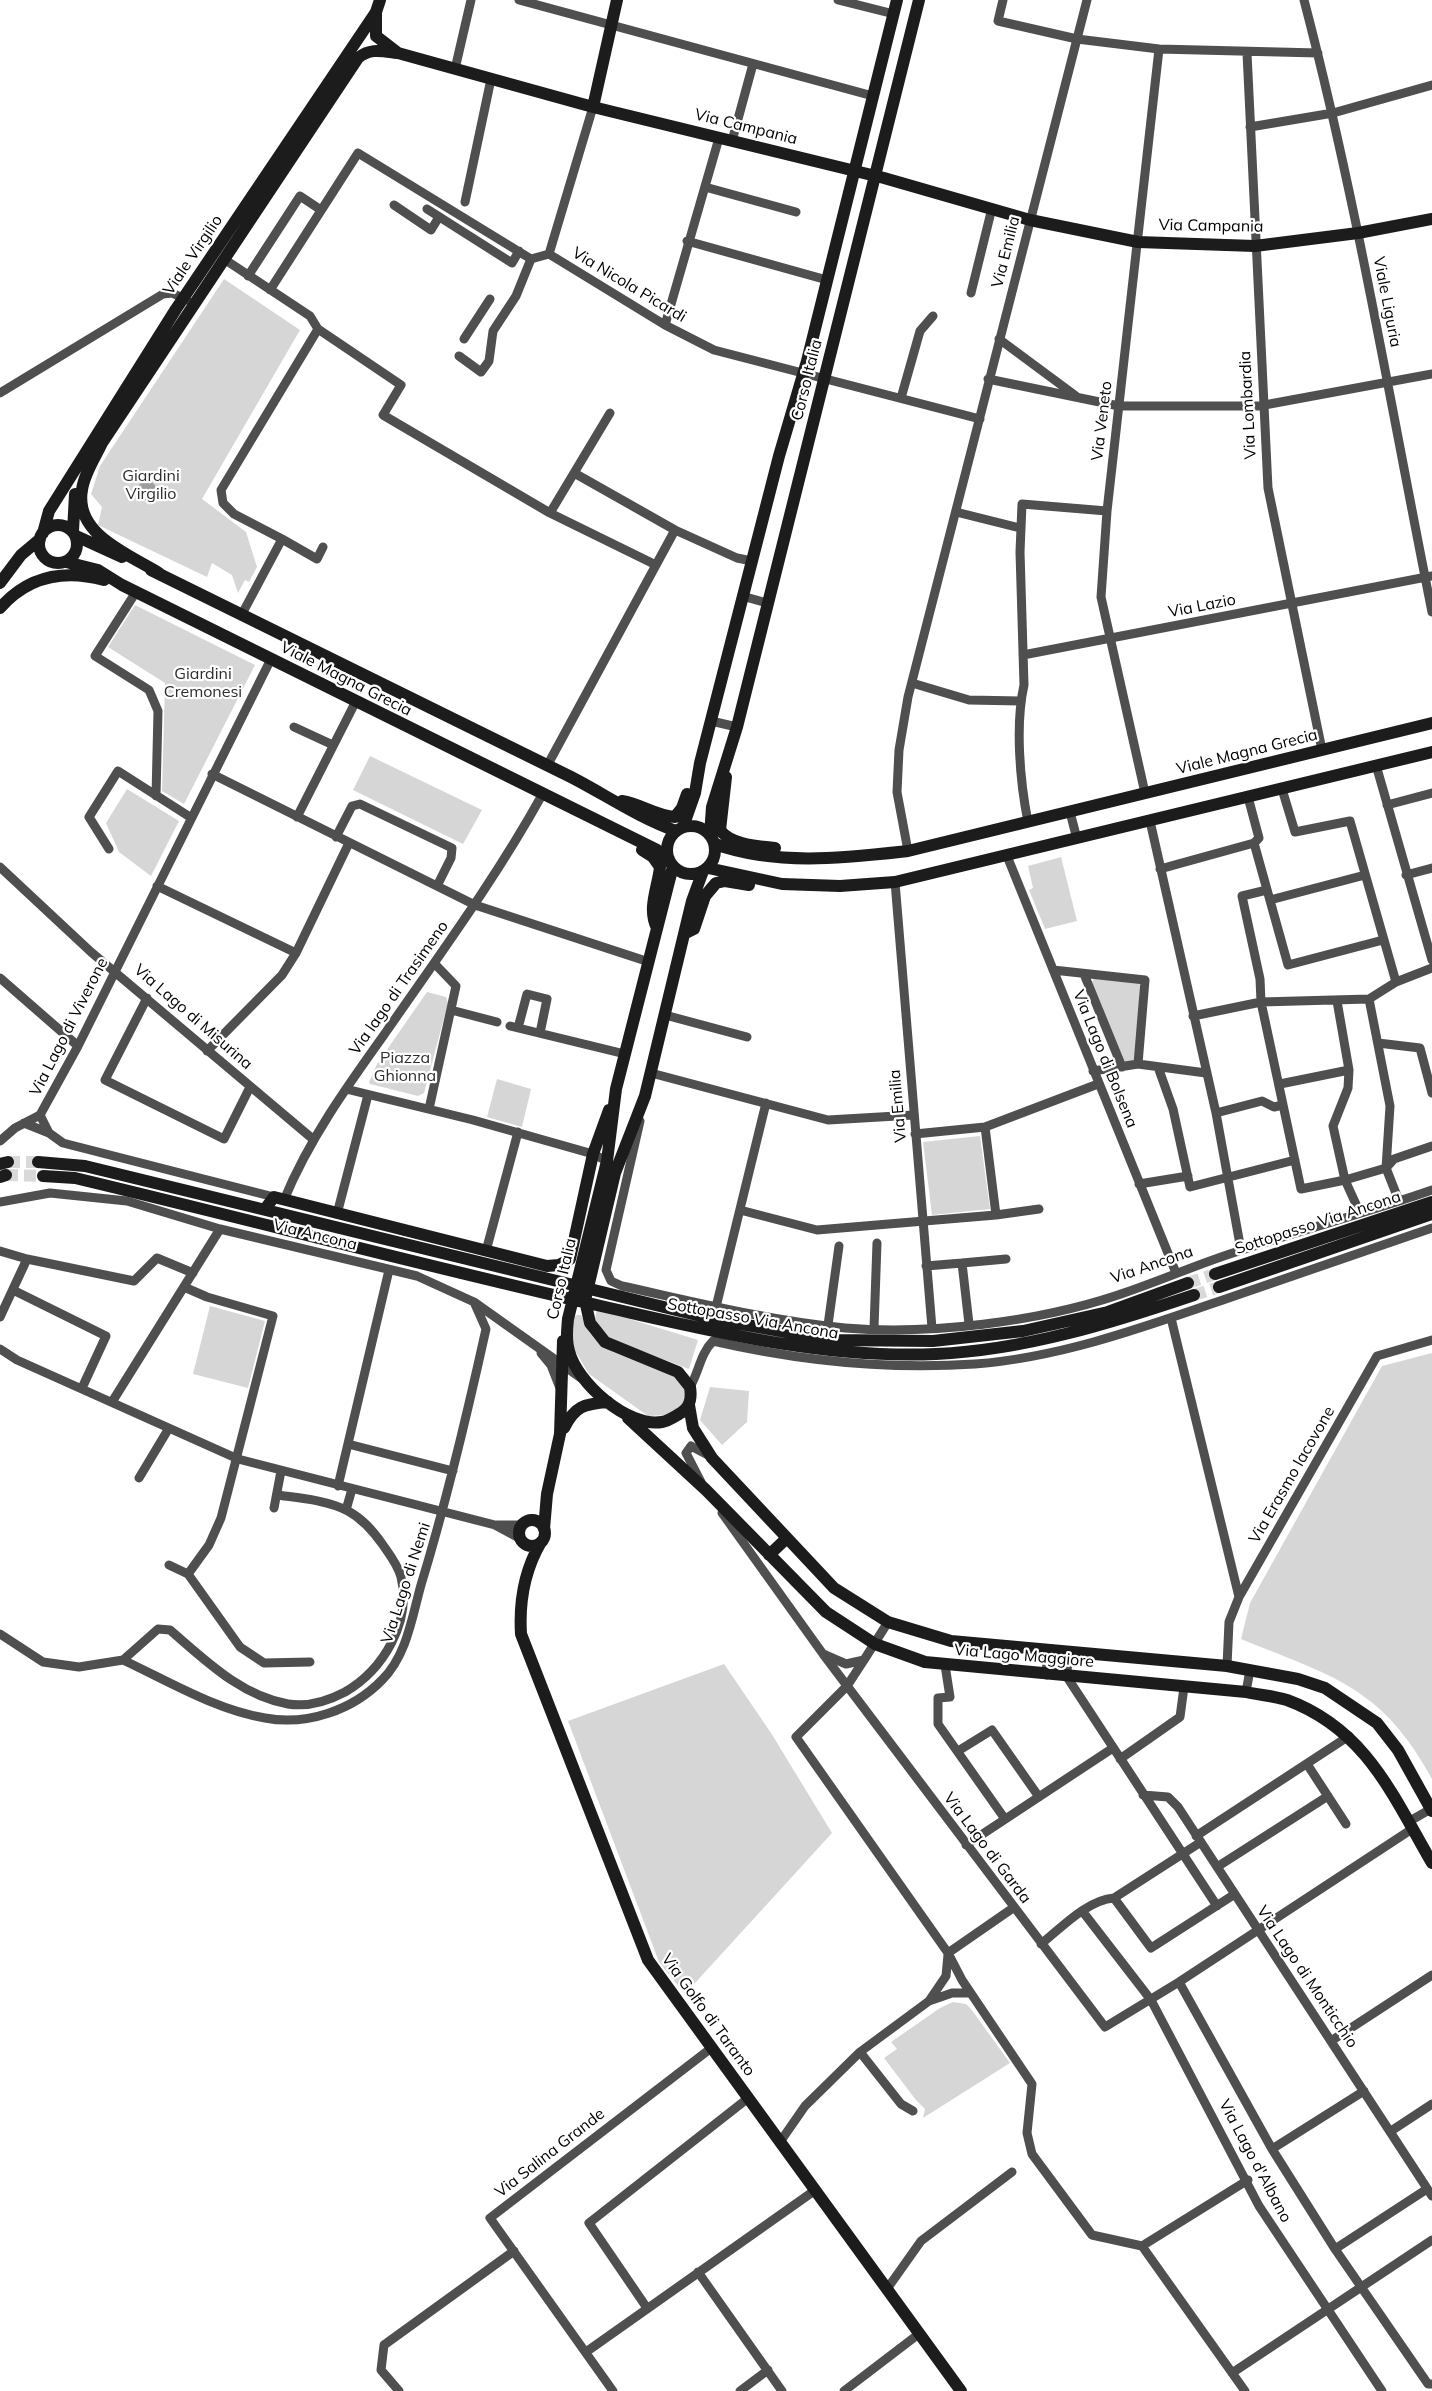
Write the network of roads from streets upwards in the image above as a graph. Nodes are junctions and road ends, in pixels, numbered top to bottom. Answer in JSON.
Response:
{"nodes":[{"id":1,"x":471,"y":0,"type":"edge"},
{"id":2,"x":519,"y":0,"type":"edge"},
{"id":3,"x":617,"y":0,"type":"edge"},
{"id":4,"x":838,"y":0,"type":"edge"},
{"id":5,"x":897,"y":0,"type":"edge"},
{"id":6,"x":919,"y":0,"type":"edge"},
{"id":7,"x":1004,"y":0,"type":"edge"},
{"id":8,"x":1087,"y":0,"type":"edge"},
{"id":9,"x":1304,"y":0,"type":"edge"},
{"id":10,"x":378,"y":6,"type":"edge"},
{"id":11,"x":894,"y":14,"type":"junction"},
{"id":12,"x":611,"y":25,"type":"junction"},
{"id":13,"x":1077,"y":39,"type":"junction"},
{"id":14,"x":1159,"y":49,"type":"junction"},
{"id":15,"x":398,"y":53,"type":"junction"},
{"id":16,"x":1247,"y":53,"type":"junction"},
{"id":17,"x":1318,"y":53,"type":"junction"},
{"id":18,"x":753,"y":64,"type":"junction"},
{"id":19,"x":455,"y":69,"type":"junction"},
{"id":20,"x":491,"y":79,"type":"junction"},
{"id":21,"x":1432,"y":85,"type":"edge"},
{"id":22,"x":873,"y":96,"type":"junction"},
{"id":23,"x":593,"y":107,"type":"junction"},
{"id":24,"x":1333,"y":113,"type":"junction"},
{"id":25,"x":1250,"y":127,"type":"junction"},
{"id":26,"x":719,"y":138,"type":"junction"},
{"id":27,"x":732,"y":141,"type":"junction"},
{"id":28,"x":854,"y":171,"type":"junction"},
{"id":29,"x":873,"y":176,"type":"junction"},
{"id":30,"x":705,"y":187,"type":"junction"},
{"id":31,"x":465,"y":202,"type":"dead end"},
{"id":32,"x":394,"y":205,"type":"dead end"},
{"id":33,"x":992,"y":208,"type":"junction"},
{"id":34,"x":427,"y":209,"type":"dead end"},
{"id":35,"x":321,"y":210,"type":"junction"},
{"id":36,"x":796,"y":212,"type":"dead end"},
{"id":37,"x":439,"y":217,"type":"junction"},
{"id":38,"x":1432,"y":219,"type":"edge"},
{"id":39,"x":1030,"y":220,"type":"junction"},
{"id":40,"x":1359,"y":233,"type":"junction"},
{"id":41,"x":687,"y":241,"type":"junction"},
{"id":42,"x":1138,"y":242,"type":"junction"},
{"id":43,"x":1255,"y":246,"type":"junction"},
{"id":44,"x":519,"y":251,"type":"junction"},
{"id":45,"x":549,"y":254,"type":"junction"},
{"id":46,"x":224,"y":259,"type":"junction"},
{"id":47,"x":531,"y":259,"type":"junction"},
{"id":48,"x":248,"y":276,"type":"junction"},
{"id":49,"x":827,"y":280,"type":"junction"},
{"id":50,"x":270,"y":290,"type":"junction"},
{"id":51,"x":971,"y":293,"type":"dead end"},
{"id":52,"x":490,"y":299,"type":"dead end"},
{"id":53,"x":189,"y":301,"type":"junction"},
{"id":54,"x":479,"y":316,"type":"junction"},
{"id":55,"x":933,"y":316,"type":"dead end"},
{"id":56,"x":497,"y":325,"type":"junction"},
{"id":57,"x":665,"y":325,"type":"junction"},
{"id":58,"x":318,"y":329,"type":"junction"},
{"id":59,"x":465,"y":339,"type":"dead end"},
{"id":60,"x":999,"y":339,"type":"junction"},
{"id":61,"x":459,"y":356,"type":"dead end"},
{"id":62,"x":803,"y":374,"type":"junction"},
{"id":63,"x":1432,"y":374,"type":"edge"},
{"id":64,"x":988,"y":379,"type":"junction"},
{"id":65,"x":825,"y":380,"type":"junction"},
{"id":66,"x":1387,"y":381,"type":"junction"},
{"id":67,"x":0,"y":393,"type":"edge"},
{"id":68,"x":901,"y":398,"type":"junction"},
{"id":69,"x":1081,"y":399,"type":"junction"},
{"id":70,"x":1119,"y":406,"type":"junction"},
{"id":71,"x":1263,"y":406,"type":"junction"},
{"id":72,"x":610,"y":413,"type":"dead end"},
{"id":73,"x":980,"y":419,"type":"junction"},
{"id":74,"x":102,"y":443,"type":"junction"},
{"id":75,"x":576,"y":474,"type":"junction"},
{"id":76,"x":956,"y":512,"type":"junction"},
{"id":77,"x":1107,"y":512,"type":"junction"},
{"id":78,"x":550,"y":513,"type":"junction"},
{"id":79,"x":1020,"y":528,"type":"junction"},
{"id":80,"x":675,"y":530,"type":"junction"},
{"id":81,"x":74,"y":534,"type":"junction"},
{"id":82,"x":41,"y":536,"type":"junction"},
{"id":83,"x":282,"y":539,"type":"junction"},
{"id":84,"x":323,"y":547,"type":"dead end"},
{"id":85,"x":752,"y":561,"type":"junction"},
{"id":86,"x":61,"y":563,"type":"junction"},
{"id":87,"x":656,"y":565,"type":"junction"},
{"id":88,"x":159,"y":573,"type":"junction"},
{"id":89,"x":1429,"y":577,"type":"edge"},
{"id":90,"x":0,"y":583,"type":"edge"},
{"id":91,"x":122,"y":585,"type":"junction"},
{"id":92,"x":136,"y":592,"type":"junction"},
{"id":93,"x":742,"y":596,"type":"junction"},
{"id":94,"x":0,"y":602,"type":"edge"},
{"id":95,"x":767,"y":603,"type":"junction"},
{"id":96,"x":1291,"y":605,"type":"junction"},
{"id":97,"x":0,"y":608,"type":"edge"},
{"id":98,"x":1432,"y":612,"type":"edge"},
{"id":99,"x":242,"y":614,"type":"junction"},
{"id":100,"x":1109,"y":639,"type":"junction"},
{"id":101,"x":1023,"y":656,"type":"junction"},
{"id":102,"x":271,"y":659,"type":"junction"},
{"id":103,"x":912,"y":683,"type":"junction"},
{"id":104,"x":1020,"y":701,"type":"junction"},
{"id":105,"x":355,"y":703,"type":"junction"},
{"id":106,"x":711,"y":721,"type":"junction"},
{"id":107,"x":1432,"y":723,"type":"edge"},
{"id":108,"x":294,"y":727,"type":"dead end"},
{"id":109,"x":737,"y":727,"type":"junction"},
{"id":110,"x":333,"y":745,"type":"junction"},
{"id":111,"x":1322,"y":750,"type":"junction"},
{"id":112,"x":1432,"y":752,"type":"edge"},
{"id":113,"x":700,"y":763,"type":"junction"},
{"id":114,"x":1376,"y":765,"type":"junction"},
{"id":115,"x":548,"y":766,"type":"junction"},
{"id":116,"x":212,"y":774,"type":"junction"},
{"id":117,"x":1282,"y":789,"type":"junction"},
{"id":118,"x":1145,"y":793,"type":"junction"},
{"id":119,"x":1432,"y":793,"type":"edge"},
{"id":120,"x":542,"y":795,"type":"junction"},
{"id":121,"x":156,"y":796,"type":"junction"},
{"id":122,"x":1248,"y":797,"type":"junction"},
{"id":123,"x":617,"y":801,"type":"junction"},
{"id":124,"x":1387,"y":805,"type":"junction"},
{"id":125,"x":1070,"y":812,"type":"junction"},
{"id":126,"x":190,"y":817,"type":"junction"},
{"id":127,"x":675,"y":817,"type":"joint"},
{"id":128,"x":297,"y":818,"type":"junction"},
{"id":129,"x":1150,"y":821,"type":"junction"},
{"id":130,"x":1028,"y":822,"type":"junction"},
{"id":131,"x":680,"y":829,"type":"junction"},
{"id":132,"x":336,"y":837,"type":"junction"},
{"id":133,"x":716,"y":838,"type":"junction"},
{"id":134,"x":1077,"y":839,"type":"junction"},
{"id":135,"x":349,"y":843,"type":"junction"},
{"id":136,"x":1254,"y":843,"type":"junction"},
{"id":137,"x":109,"y":849,"type":"dead end"},
{"id":138,"x":908,"y":851,"type":"junction"},
{"id":139,"x":1007,"y":856,"type":"junction"},
{"id":140,"x":667,"y":864,"type":"junction"},
{"id":141,"x":0,"y":867,"type":"edge"},
{"id":142,"x":1432,"y":868,"type":"edge"},
{"id":143,"x":1160,"y":869,"type":"junction"},
{"id":144,"x":706,"y":870,"type":"junction"},
{"id":145,"x":1365,"y":875,"type":"junction"},
{"id":146,"x":1406,"y":875,"type":"junction"},
{"id":147,"x":895,"y":882,"type":"junction"},
{"id":148,"x":782,"y":884,"type":"junction"},
{"id":149,"x":157,"y":886,"type":"junction"},
{"id":150,"x":437,"y":886,"type":"junction"},
{"id":151,"x":1268,"y":890,"type":"junction"},
{"id":152,"x":1270,"y":900,"type":"junction"},
{"id":153,"x":475,"y":905,"type":"junction"},
{"id":154,"x":684,"y":934,"type":"junction"},
{"id":155,"x":1383,"y":940,"type":"junction"},
{"id":156,"x":296,"y":953,"type":"junction"},
{"id":157,"x":1432,"y":960,"type":"edge"},
{"id":158,"x":649,"y":962,"type":"junction"},
{"id":159,"x":434,"y":963,"type":"junction"},
{"id":160,"x":1432,"y":968,"type":"edge"},
{"id":161,"x":115,"y":970,"type":"junction"},
{"id":162,"x":1053,"y":970,"type":"junction"},
{"id":163,"x":1084,"y":974,"type":"junction"},
{"id":164,"x":0,"y":978,"type":"edge"},
{"id":165,"x":1396,"y":982,"type":"junction"},
{"id":166,"x":147,"y":998,"type":"junction"},
{"id":167,"x":1369,"y":999,"type":"junction"},
{"id":168,"x":1337,"y":1001,"type":"junction"},
{"id":169,"x":1261,"y":1002,"type":"junction"},
{"id":170,"x":451,"y":1010,"type":"junction"},
{"id":171,"x":664,"y":1015,"type":"junction"},
{"id":172,"x":1192,"y":1016,"type":"junction"},
{"id":173,"x":497,"y":1022,"type":"dead end"},
{"id":174,"x":540,"y":1033,"type":"junction"},
{"id":175,"x":747,"y":1037,"type":"dead end"},
{"id":176,"x":1378,"y":1043,"type":"junction"},
{"id":177,"x":78,"y":1046,"type":"junction"},
{"id":178,"x":207,"y":1051,"type":"junction"},
{"id":179,"x":625,"y":1054,"type":"junction"},
{"id":180,"x":1138,"y":1064,"type":"junction"},
{"id":181,"x":1158,"y":1066,"type":"junction"},
{"id":182,"x":1122,"y":1067,"type":"junction"},
{"id":183,"x":1349,"y":1070,"type":"junction"},
{"id":184,"x":1093,"y":1071,"type":"junction"},
{"id":185,"x":1206,"y":1072,"type":"junction"},
{"id":186,"x":651,"y":1073,"type":"junction"},
{"id":187,"x":1098,"y":1084,"type":"junction"},
{"id":188,"x":1280,"y":1084,"type":"junction"},
{"id":189,"x":250,"y":1087,"type":"junction"},
{"id":190,"x":346,"y":1089,"type":"junction"},
{"id":191,"x":616,"y":1089,"type":"junction"},
{"id":192,"x":1432,"y":1093,"type":"edge"},
{"id":193,"x":368,"y":1095,"type":"junction"},
{"id":194,"x":645,"y":1096,"type":"junction"},
{"id":195,"x":766,"y":1103,"type":"junction"},
{"id":196,"x":1283,"y":1105,"type":"junction"},
{"id":197,"x":429,"y":1109,"type":"junction"},
{"id":198,"x":1216,"y":1113,"type":"junction"},
{"id":199,"x":40,"y":1115,"type":"junction"},
{"id":200,"x":914,"y":1115,"type":"junction"},
{"id":201,"x":24,"y":1123,"type":"junction"},
{"id":202,"x":986,"y":1127,"type":"junction"},
{"id":203,"x":518,"y":1132,"type":"junction"},
{"id":204,"x":49,"y":1133,"type":"junction"},
{"id":205,"x":915,"y":1134,"type":"junction"},
{"id":206,"x":314,"y":1140,"type":"junction"},
{"id":207,"x":0,"y":1141,"type":"edge"},
{"id":208,"x":1432,"y":1146,"type":"edge"},
{"id":209,"x":594,"y":1154,"type":"junction"},
{"id":210,"x":1295,"y":1160,"type":"junction"},
{"id":211,"x":607,"y":1161,"type":"junction"},
{"id":212,"x":38,"y":1162,"type":"tunnel mouth"},
{"id":213,"x":1386,"y":1168,"type":"junction"},
{"id":214,"x":43,"y":1176,"type":"tunnel mouth"},
{"id":215,"x":1188,"y":1176,"type":"junction"},
{"id":216,"x":1227,"y":1176,"type":"junction"},
{"id":217,"x":1345,"y":1180,"type":"junction"},
{"id":218,"x":1139,"y":1184,"type":"junction"},
{"id":219,"x":1432,"y":1190,"type":"edge"},
{"id":220,"x":279,"y":1198,"type":"junction"},
{"id":221,"x":0,"y":1202,"type":"edge"},
{"id":222,"x":1432,"y":1202,"type":"edge"},
{"id":223,"x":265,"y":1209,"type":"junction"},
{"id":224,"x":1039,"y":1209,"type":"dead end"},
{"id":225,"x":1403,"y":1209,"type":"junction"},
{"id":226,"x":740,"y":1210,"type":"junction"},
{"id":227,"x":1360,"y":1213,"type":"junction"},
{"id":228,"x":340,"y":1214,"type":"junction"},
{"id":229,"x":1432,"y":1214,"type":"edge"},
{"id":230,"x":996,"y":1215,"type":"junction"},
{"id":231,"x":923,"y":1221,"type":"junction"},
{"id":232,"x":263,"y":1223,"type":"junction"},
{"id":233,"x":1432,"y":1228,"type":"edge"},
{"id":234,"x":220,"y":1229,"type":"junction"},
{"id":235,"x":357,"y":1233,"type":"junction"},
{"id":236,"x":260,"y":1239,"type":"junction"},
{"id":237,"x":1401,"y":1239,"type":"junction"},
{"id":238,"x":877,"y":1244,"type":"dead end"},
{"id":239,"x":840,"y":1246,"type":"dead end"},
{"id":240,"x":1241,"y":1250,"type":"junction"},
{"id":241,"x":0,"y":1251,"type":"edge"},
{"id":242,"x":486,"y":1251,"type":"junction"},
{"id":243,"x":27,"y":1259,"type":"junction"},
{"id":244,"x":1006,"y":1259,"type":"dead end"},
{"id":245,"x":962,"y":1263,"type":"junction"},
{"id":246,"x":926,"y":1266,"type":"junction"},
{"id":247,"x":389,"y":1270,"type":"junction"},
{"id":248,"x":586,"y":1271,"type":"junction"},
{"id":249,"x":193,"y":1273,"type":"junction"},
{"id":250,"x":1176,"y":1273,"type":"junction"},
{"id":251,"x":1215,"y":1274,"type":"tunnel mouth"},
{"id":252,"x":557,"y":1282,"type":"joint"},
{"id":253,"x":1188,"y":1283,"type":"tunnel mouth"},
{"id":254,"x":184,"y":1287,"type":"junction"},
{"id":255,"x":1219,"y":1287,"type":"tunnel mouth"},
{"id":256,"x":13,"y":1290,"type":"junction"},
{"id":257,"x":554,"y":1295,"type":"joint"},
{"id":258,"x":1194,"y":1295,"type":"tunnel mouth"},
{"id":259,"x":474,"y":1302,"type":"junction"},
{"id":260,"x":716,"y":1307,"type":"junction"},
{"id":261,"x":0,"y":1317,"type":"edge"},
{"id":262,"x":1172,"y":1318,"type":"junction"},
{"id":263,"x":568,"y":1319,"type":"junction"},
{"id":264,"x":973,"y":1324,"type":"junction"},
{"id":265,"x":828,"y":1325,"type":"junction"},
{"id":266,"x":874,"y":1328,"type":"junction"},
{"id":267,"x":892,"y":1328,"type":"junction"},
{"id":268,"x":932,"y":1328,"type":"junction"},
{"id":269,"x":993,"y":1334,"type":"junction"},
{"id":270,"x":1432,"y":1340,"type":"edge"},
{"id":271,"x":534,"y":1344,"type":"junction"},
{"id":272,"x":865,"y":1348,"type":"junction"},
{"id":273,"x":0,"y":1349,"type":"edge"},
{"id":274,"x":0,"y":1355,"type":"edge"},
{"id":275,"x":17,"y":1360,"type":"junction"},
{"id":276,"x":562,"y":1364,"type":"junction"},
{"id":277,"x":886,"y":1366,"type":"junction"},
{"id":278,"x":690,"y":1387,"type":"junction"},
{"id":279,"x":82,"y":1388,"type":"junction"},
{"id":280,"x":592,"y":1388,"type":"junction"},
{"id":281,"x":561,"y":1393,"type":"junction"},
{"id":282,"x":112,"y":1402,"type":"junction"},
{"id":283,"x":608,"y":1402,"type":"junction"},
{"id":284,"x":689,"y":1405,"type":"junction"},
{"id":285,"x":625,"y":1415,"type":"junction"},
{"id":286,"x":169,"y":1428,"type":"junction"},
{"id":287,"x":560,"y":1434,"type":"junction"},
{"id":288,"x":348,"y":1444,"type":"junction"},
{"id":289,"x":712,"y":1458,"type":"junction"},
{"id":290,"x":238,"y":1459,"type":"junction"},
{"id":291,"x":281,"y":1470,"type":"junction"},
{"id":292,"x":453,"y":1472,"type":"junction"},
{"id":293,"x":139,"y":1478,"type":"dead end"},
{"id":294,"x":338,"y":1486,"type":"junction"},
{"id":295,"x":352,"y":1489,"type":"junction"},
{"id":296,"x":706,"y":1490,"type":"junction"},
{"id":297,"x":547,"y":1494,"type":"junction"},
{"id":298,"x":277,"y":1495,"type":"junction"},
{"id":299,"x":274,"y":1508,"type":"dead end"},
{"id":300,"x":346,"y":1510,"type":"junction"},
{"id":301,"x":444,"y":1512,"type":"junction"},
{"id":302,"x":525,"y":1523,"type":"junction"},
{"id":303,"x":495,"y":1525,"type":"junction"},
{"id":304,"x":544,"y":1529,"type":"junction"},
{"id":305,"x":787,"y":1538,"type":"junction"},
{"id":306,"x":523,"y":1541,"type":"junction"},
{"id":307,"x":541,"y":1542,"type":"junction"},
{"id":308,"x":769,"y":1555,"type":"junction"},
{"id":309,"x":169,"y":1565,"type":"dead end"},
{"id":310,"x":188,"y":1574,"type":"junction"},
{"id":311,"x":526,"y":1575,"type":"junction"},
{"id":312,"x":402,"y":1586,"type":"junction"},
{"id":313,"x":421,"y":1587,"type":"junction"},
{"id":314,"x":1239,"y":1597,"type":"junction"},
{"id":315,"x":888,"y":1622,"type":"junction"},
{"id":316,"x":0,"y":1634,"type":"edge"},
{"id":317,"x":874,"y":1644,"type":"junction"},
{"id":318,"x":1046,"y":1650,"type":"junction"},
{"id":319,"x":1068,"y":1652,"type":"junction"},
{"id":320,"x":823,"y":1654,"type":"junction"},
{"id":321,"x":123,"y":1660,"type":"junction"},
{"id":322,"x":864,"y":1660,"type":"junction"},
{"id":323,"x":310,"y":1662,"type":"dead end"},
{"id":324,"x":945,"y":1665,"type":"junction"},
{"id":325,"x":1227,"y":1666,"type":"junction"},
{"id":326,"x":1250,"y":1670,"type":"junction"},
{"id":327,"x":1047,"y":1675,"type":"junction"},
{"id":328,"x":1067,"y":1677,"type":"junction"},
{"id":329,"x":847,"y":1686,"type":"junction"},
{"id":330,"x":1184,"y":1687,"type":"junction"},
{"id":331,"x":1246,"y":1692,"type":"junction"},
{"id":332,"x":290,"y":1704,"type":"junction"},
{"id":333,"x":290,"y":1719,"type":"junction"},
{"id":334,"x":1349,"y":1736,"type":"junction"},
{"id":335,"x":1113,"y":1748,"type":"junction"},
{"id":336,"x":958,"y":1751,"type":"junction"},
{"id":337,"x":1120,"y":1758,"type":"junction"},
{"id":338,"x":1307,"y":1764,"type":"junction"},
{"id":339,"x":1143,"y":1795,"type":"junction"},
{"id":340,"x":1328,"y":1796,"type":"junction"},
{"id":341,"x":1039,"y":1797,"type":"junction"},
{"id":342,"x":1431,"y":1810,"type":"edge"},
{"id":343,"x":1005,"y":1819,"type":"junction"},
{"id":344,"x":1346,"y":1824,"type":"dead end"},
{"id":345,"x":1410,"y":1825,"type":"junction"},
{"id":346,"x":1199,"y":1839,"type":"junction"},
{"id":347,"x":966,"y":1845,"type":"junction"},
{"id":348,"x":1182,"y":1854,"type":"junction"},
{"id":349,"x":1432,"y":1863,"type":"edge"},
{"id":350,"x":1217,"y":1867,"type":"junction"},
{"id":351,"x":1235,"y":1894,"type":"junction"},
{"id":352,"x":1114,"y":1898,"type":"junction"},
{"id":353,"x":1217,"y":1906,"type":"junction"},
{"id":354,"x":1013,"y":1908,"type":"junction"},
{"id":355,"x":1083,"y":1912,"type":"junction"},
{"id":356,"x":1257,"y":1929,"type":"junction"},
{"id":357,"x":1041,"y":1944,"type":"junction"},
{"id":358,"x":948,"y":1953,"type":"junction"},
{"id":359,"x":1432,"y":1975,"type":"edge"},
{"id":360,"x":1179,"y":1982,"type":"junction"},
{"id":361,"x":970,"y":1993,"type":"junction"},
{"id":362,"x":1151,"y":2000,"type":"junction"},
{"id":363,"x":929,"y":2001,"type":"junction"},
{"id":364,"x":1332,"y":2041,"type":"junction"},
{"id":365,"x":710,"y":2049,"type":"junction"},
{"id":366,"x":860,"y":2052,"type":"junction"},
{"id":367,"x":1364,"y":2091,"type":"junction"},
{"id":368,"x":747,"y":2099,"type":"junction"},
{"id":369,"x":1432,"y":2104,"type":"edge"},
{"id":370,"x":912,"y":2111,"type":"dead end"},
{"id":371,"x":1391,"y":2131,"type":"junction"},
{"id":372,"x":780,"y":2142,"type":"junction"},
{"id":373,"x":1272,"y":2149,"type":"junction"},
{"id":374,"x":1012,"y":2172,"type":"dead end"},
{"id":375,"x":1248,"y":2180,"type":"junction"},
{"id":376,"x":814,"y":2191,"type":"junction"},
{"id":377,"x":1430,"y":2193,"type":"edge"},
{"id":378,"x":1432,"y":2240,"type":"edge"},
{"id":379,"x":1142,"y":2246,"type":"junction"},
{"id":380,"x":1335,"y":2249,"type":"junction"},
{"id":381,"x":514,"y":2251,"type":"junction"},
{"id":382,"x":698,"y":2272,"type":"junction"},
{"id":383,"x":1360,"y":2286,"type":"junction"},
{"id":384,"x":887,"y":2289,"type":"junction"},
{"id":385,"x":647,"y":2308,"type":"junction"},
{"id":386,"x":1326,"y":2308,"type":"junction"},
{"id":387,"x":920,"y":2334,"type":"junction"},
{"id":388,"x":586,"y":2352,"type":"junction"},
{"id":389,"x":768,"y":2370,"type":"junction"},
{"id":390,"x":1232,"y":2373,"type":"junction"},
{"id":391,"x":1432,"y":2384,"type":"edge"},
{"id":392,"x":399,"y":2391,"type":"edge"},
{"id":393,"x":613,"y":2391,"type":"edge"},
{"id":394,"x":740,"y":2391,"type":"edge"},
{"id":395,"x":782,"y":2391,"type":"edge"},
{"id":396,"x":844,"y":2391,"type":"edge"},
{"id":397,"x":961,"y":2391,"type":"edge"},
{"id":398,"x":1245,"y":2391,"type":"edge"},
{"id":399,"x":1382,"y":2391,"type":"edge"}],
"edges":[{"from":1,"to":19,"type":"street"},
{"from":2,"to":12,"type":"street"},
{"from":3,"to":12,"type":"street"},
{"from":4,"to":11,"type":"street"},
{"from":5,"to":11,"type":"street","name":"Corso Italia"},
{"from":6,"to":29,"type":"street","name":"Corso Italia"},
{"from":7,"to":13,"type":"street"},
{"from":8,"to":13,"type":"street","name":"Via Emilia"},
{"from":9,"to":17,"type":"street","name":"Viale Liguria"},
{"from":10,"to":15,"type":"street","name":"Via Campania"},
{"from":10,"to":53,"type":"street","name":"Viale Virgilio"},
{"from":11,"to":22,"type":"street","name":"Corso Italia"},
{"from":12,"to":18,"type":"street"},
{"from":12,"to":23,"type":"street"},
{"from":13,"to":14,"type":"street"},
{"from":13,"to":39,"type":"street","name":"Via Emilia"},
{"from":14,"to":16,"type":"street"},
{"from":14,"to":42,"type":"street","name":"Via Veneto"},
{"from":15,"to":19,"type":"street","name":"Via Campania"},
{"from":15,"to":46,"type":"street","name":"Viale Virgilio"},
{"from":16,"to":17,"type":"street"},
{"from":16,"to":25,"type":"street","name":"Via Lombardia"},
{"from":17,"to":24,"type":"street","name":"Viale Liguria"},
{"from":18,"to":22,"type":"street"},
{"from":18,"to":27,"type":"street"},
{"from":19,"to":20,"type":"street","name":"Via Campania"},
{"from":20,"to":23,"type":"street","name":"Via Campania"},
{"from":20,"to":31,"type":"street"},
{"from":21,"to":24,"type":"street"},
{"from":22,"to":28,"type":"street","name":"Corso Italia"},
{"from":23,"to":26,"type":"street","name":"Via Campania"},
{"from":23,"to":45,"type":"street"},
{"from":24,"to":25,"type":"street"},
{"from":24,"to":40,"type":"street","name":"Viale Liguria"},
{"from":25,"to":43,"type":"street","name":"Via Lombardia"},
{"from":26,"to":27,"type":"street","name":"Via Campania"},
{"from":26,"to":30,"type":"street"},
{"from":27,"to":28,"type":"street","name":"Via Campania"},
{"from":28,"to":29,"type":"street","name":"Via Campania"},
{"from":28,"to":49,"type":"street","name":"Corso Italia"},
{"from":29,"to":33,"type":"street","name":"Via Campania"},
{"from":29,"to":65,"type":"street","name":"Corso Italia"},
{"from":30,"to":36,"type":"street"},
{"from":30,"to":41,"type":"street"},
{"from":32,"to":37,"type":"street"},
{"from":33,"to":39,"type":"street","name":"Via Campania"},
{"from":33,"to":51,"type":"street"},
{"from":34,"to":37,"type":"street"},
{"from":35,"to":44,"type":"street"},
{"from":35,"to":48,"type":"street"},
{"from":35,"to":50,"type":"street"},
{"from":37,"to":44,"type":"street"},
{"from":38,"to":40,"type":"street","name":"Via Campania"},
{"from":39,"to":42,"type":"street","name":"Via Campania"},
{"from":39,"to":60,"type":"street","name":"Via Emilia"},
{"from":40,"to":43,"type":"street","name":"Via Campania"},
{"from":40,"to":66,"type":"street","name":"Viale Liguria"},
{"from":41,"to":49,"type":"street"},
{"from":41,"to":57,"type":"street"},
{"from":42,"to":43,"type":"street","name":"Via Campania"},
{"from":42,"to":70,"type":"street","name":"Via Veneto"},
{"from":43,"to":71,"type":"street","name":"Via Lombardia"},
{"from":44,"to":47,"type":"street"},
{"from":45,"to":47,"type":"street","name":"Via Nicola Picardi"},
{"from":45,"to":57,"type":"street","name":"Via Nicola Picardi"},
{"from":46,"to":48,"type":"street"},
{"from":46,"to":53,"type":"street","name":"Viale Virgilio"},
{"from":47,"to":56,"type":"street"},
{"from":48,"to":50,"type":"street"},
{"from":49,"to":62,"type":"street","name":"Corso Italia"},
{"from":50,"to":58,"type":"street"},
{"from":52,"to":54,"type":"street"},
{"from":53,"to":67,"type":"street"},
{"from":53,"to":74,"type":"street","name":"Viale Virgilio"},
{"from":53,"to":82,"type":"street","name":"Viale Virgilio"},
{"from":54,"to":56,"type":"street"},
{"from":54,"to":59,"type":"street"},
{"from":55,"to":68,"type":"street"},
{"from":56,"to":61,"type":"street"},
{"from":57,"to":62,"type":"street","name":"Via Nicola Picardi"},
{"from":58,"to":78,"type":"street"},
{"from":58,"to":83,"type":"street"},
{"from":60,"to":64,"type":"street","name":"Via Emilia"},
{"from":60,"to":69,"type":"street"},
{"from":62,"to":65,"type":"street","name":"Via Nicola Picardi"},
{"from":62,"to":85,"type":"street","name":"Corso Italia"},
{"from":63,"to":66,"type":"street"},
{"from":64,"to":69,"type":"street"},
{"from":64,"to":73,"type":"street","name":"Via Emilia"},
{"from":65,"to":68,"type":"street","name":"Via Nicola Picardi"},
{"from":65,"to":95,"type":"street","name":"Corso Italia"},
{"from":66,"to":71,"type":"street"},
{"from":66,"to":89,"type":"street","name":"Viale Liguria"},
{"from":68,"to":73,"type":"street","name":"Via Nicola Picardi"},
{"from":69,"to":70,"type":"street"},
{"from":70,"to":71,"type":"street"},
{"from":70,"to":77,"type":"street","name":"Via Veneto"},
{"from":71,"to":96,"type":"street","name":"Via Lombardia"},
{"from":72,"to":75,"type":"street"},
{"from":73,"to":76,"type":"street","name":"Via Emilia"},
{"from":74,"to":81,"type":"street","name":"Viale Virgilio"},
{"from":74,"to":88,"type":"street","name":"Viale Virgilio"},
{"from":75,"to":78,"type":"street"},
{"from":75,"to":80,"type":"street"},
{"from":76,"to":79,"type":"street"},
{"from":76,"to":103,"type":"street","name":"Via Emilia"},
{"from":77,"to":79,"type":"street"},
{"from":77,"to":100,"type":"street","name":"Via Veneto"},
{"from":78,"to":87,"type":"street"},
{"from":79,"to":101,"type":"street"},
{"from":80,"to":85,"type":"street"},
{"from":80,"to":87,"type":"street"},
{"from":81,"to":82,"type":"street"},
{"from":81,"to":86,"type":"street"},
{"from":81,"to":88,"type":"street","name":"Viale Magna Grecia"},
{"from":82,"to":86,"type":"street"},
{"from":82,"to":90,"type":"street"},
{"from":83,"to":84,"type":"street"},
{"from":83,"to":99,"type":"street"},
{"from":85,"to":93,"type":"street","name":"Corso Italia"},
{"from":86,"to":91,"type":"street","name":"Viale Magna Grecia"},
{"from":86,"to":94,"type":"street"},
{"from":87,"to":115,"type":"street"},
{"from":88,"to":99,"type":"street","name":"Viale Magna Grecia"},
{"from":89,"to":96,"type":"street","name":"Via Lazio"},
{"from":89,"to":98,"type":"street","name":"Viale Liguria"},
{"from":91,"to":92,"type":"street","name":"Viale Magna Grecia"},
{"from":91,"to":97,"type":"street"},
{"from":92,"to":102,"type":"street","name":"Viale Magna Grecia"},
{"from":92,"to":121,"type":"street"},
{"from":93,"to":95,"type":"street"},
{"from":93,"to":106,"type":"street","name":"Corso Italia"},
{"from":95,"to":109,"type":"street","name":"Corso Italia"},
{"from":96,"to":100,"type":"street","name":"Via Lazio"},
{"from":96,"to":111,"type":"street","name":"Via Lombardia"},
{"from":99,"to":115,"type":"street","name":"Viale Magna Grecia"},
{"from":100,"to":101,"type":"street","name":"Via Lazio"},
{"from":100,"to":118,"type":"street","name":"Via Veneto"},
{"from":101,"to":104,"type":"street"},
{"from":102,"to":105,"type":"street","name":"Viale Magna Grecia"},
{"from":102,"to":116,"type":"street","name":"Via Lago di Viverone"},
{"from":103,"to":104,"type":"street"},
{"from":103,"to":138,"type":"street","name":"Via Emilia"},
{"from":104,"to":130,"type":"street"},
{"from":105,"to":110,"type":"street"},
{"from":105,"to":120,"type":"street","name":"Viale Magna Grecia"},
{"from":106,"to":109,"type":"street"},
{"from":106,"to":113,"type":"street","name":"Corso Italia"},
{"from":107,"to":111,"type":"street","name":"Viale Magna Grecia"},
{"from":108,"to":110,"type":"street"},
{"from":109,"to":133,"type":"street","name":"Corso Italia"},
{"from":110,"to":128,"type":"street"},
{"from":111,"to":118,"type":"street","name":"Viale Magna Grecia"},
{"from":112,"to":114,"type":"street"},
{"from":113,"to":127,"type":"street","name":"Corso Italia"},
{"from":113,"to":131,"type":"street","name":"Corso Italia"},
{"from":114,"to":117,"type":"street"},
{"from":114,"to":124,"type":"street"},
{"from":115,"to":123,"type":"street","name":"Viale Magna Grecia"},
{"from":116,"to":126,"type":"street","name":"Via Lago di Viverone"},
{"from":116,"to":128,"type":"street"},
{"from":117,"to":122,"type":"street"},
{"from":117,"to":145,"type":"street"},
{"from":118,"to":125,"type":"street","name":"Viale Magna Grecia"},
{"from":119,"to":124,"type":"street"},
{"from":120,"to":140,"type":"street","name":"Viale Magna Grecia"},
{"from":120,"to":153,"type":"street","name":"Via lago di Trasimeno"},
{"from":121,"to":126,"type":"street"},
{"from":121,"to":137,"type":"street"},
{"from":122,"to":129,"type":"street"},
{"from":122,"to":136,"type":"street"},
{"from":123,"to":127,"type":"street","name":"Viale Magna Grecia"},
{"from":123,"to":131,"type":"street","name":"Viale Magna Grecia"},
{"from":124,"to":146,"type":"street"},
{"from":125,"to":130,"type":"street","name":"Viale Magna Grecia"},
{"from":125,"to":134,"type":"street"},
{"from":126,"to":149,"type":"street","name":"Via Lago di Viverone"},
{"from":128,"to":132,"type":"street"},
{"from":129,"to":134,"type":"street"},
{"from":129,"to":143,"type":"street"},
{"from":130,"to":138,"type":"street","name":"Viale Magna Grecia"},
{"from":131,"to":133,"type":"street"},
{"from":131,"to":140,"type":"street"},
{"from":132,"to":135,"type":"street"},
{"from":132,"to":150,"type":"street"},
{"from":133,"to":138,"type":"street","name":"Viale Magna Grecia"},
{"from":133,"to":144,"type":"street"},
{"from":134,"to":139,"type":"street"},
{"from":135,"to":150,"type":"street"},
{"from":135,"to":156,"type":"street"},
{"from":136,"to":143,"type":"street"},
{"from":136,"to":151,"type":"street"},
{"from":139,"to":147,"type":"street"},
{"from":139,"to":162,"type":"street","name":"Via Lago di Bolsena"},
{"from":140,"to":144,"type":"street"},
{"from":140,"to":158,"type":"street","name":"Corso Italia"},
{"from":141,"to":161,"type":"street","name":"Via Lago di Misurina"},
{"from":142,"to":146,"type":"street"},
{"from":143,"to":172,"type":"street"},
{"from":144,"to":148,"type":"street"},
{"from":144,"to":154,"type":"street","name":"Corso Italia"},
{"from":145,"to":152,"type":"street"},
{"from":145,"to":155,"type":"street"},
{"from":146,"to":157,"type":"street"},
{"from":147,"to":148,"type":"street"},
{"from":147,"to":200,"type":"street","name":"Via Emilia"},
{"from":148,"to":154,"type":"street"},
{"from":149,"to":156,"type":"street"},
{"from":149,"to":161,"type":"street","name":"Via Lago di Viverone"},
{"from":150,"to":153,"type":"street"},
{"from":151,"to":152,"type":"street"},
{"from":151,"to":169,"type":"street"},
{"from":152,"to":155,"type":"street"},
{"from":153,"to":158,"type":"street"},
{"from":153,"to":159,"type":"street","name":"Via lago di Trasimeno"},
{"from":154,"to":171,"type":"street","name":"Corso Italia"},
{"from":155,"to":165,"type":"street"},
{"from":156,"to":178,"type":"street"},
{"from":158,"to":179,"type":"street","name":"Corso Italia"},
{"from":159,"to":170,"type":"street"},
{"from":159,"to":190,"type":"street","name":"Via lago di Trasimeno"},
{"from":160,"to":165,"type":"street"},
{"from":161,"to":166,"type":"street","name":"Via Lago di Misurina"},
{"from":161,"to":177,"type":"street","name":"Via Lago di Viverone"},
{"from":162,"to":163,"type":"street"},
{"from":162,"to":184,"type":"street","name":"Via Lago di Bolsena"},
{"from":163,"to":180,"type":"street"},
{"from":163,"to":182,"type":"street"},
{"from":164,"to":177,"type":"street"},
{"from":165,"to":167,"type":"street"},
{"from":166,"to":178,"type":"street","name":"Via Lago di Misurina"},
{"from":166,"to":189,"type":"street","name":"Via Lago di Misurina"},
{"from":167,"to":168,"type":"street"},
{"from":167,"to":176,"type":"street"},
{"from":168,"to":169,"type":"street"},
{"from":168,"to":183,"type":"street"},
{"from":169,"to":172,"type":"street"},
{"from":169,"to":188,"type":"street"},
{"from":170,"to":173,"type":"street"},
{"from":170,"to":197,"type":"street"},
{"from":171,"to":175,"type":"street"},
{"from":171,"to":186,"type":"street","name":"Corso Italia"},
{"from":172,"to":185,"type":"street"},
{"from":174,"to":174,"type":"street"},
{"from":174,"to":179,"type":"street"},
{"from":176,"to":192,"type":"street"},
{"from":176,"to":213,"type":"street"},
{"from":177,"to":199,"type":"street","name":"Via Lago di Viverone"},
{"from":178,"to":189,"type":"street","name":"Via Lago di Misurina"},
{"from":179,"to":191,"type":"street","name":"Corso Italia"},
{"from":180,"to":181,"type":"street"},
{"from":180,"to":182,"type":"street"},
{"from":181,"to":185,"type":"street"},
{"from":181,"to":215,"type":"street"},
{"from":182,"to":184,"type":"street"},
{"from":183,"to":188,"type":"street"},
{"from":183,"to":217,"type":"street"},
{"from":184,"to":187,"type":"street","name":"Via Lago di Bolsena"},
{"from":185,"to":198,"type":"street"},
{"from":186,"to":194,"type":"street","name":"Corso Italia"},
{"from":186,"to":195,"type":"street"},
{"from":187,"to":202,"type":"street"},
{"from":187,"to":218,"type":"street","name":"Via Lago di Bolsena"},
{"from":188,"to":196,"type":"street"},
{"from":189,"to":206,"type":"street","name":"Via Lago di Misurina"},
{"from":190,"to":193,"type":"street"},
{"from":190,"to":206,"type":"street","name":"Via lago di Trasimeno"},
{"from":191,"to":209,"type":"street","name":"Via Ancona"},
{"from":191,"to":211,"type":"street","name":"Corso Italia"},
{"from":193,"to":197,"type":"street"},
{"from":193,"to":228,"type":"street"},
{"from":194,"to":248,"type":"street","name":"Corso Italia"},
{"from":194,"to":260,"type":"street","name":"Via Ancona"},
{"from":195,"to":200,"type":"street"},
{"from":195,"to":226,"type":"street"},
{"from":196,"to":198,"type":"street"},
{"from":196,"to":210,"type":"street"},
{"from":197,"to":203,"type":"street"},
{"from":198,"to":216,"type":"street"},
{"from":199,"to":201,"type":"street"},
{"from":199,"to":204,"type":"street","name":"Via Lago di Viverone"},
{"from":200,"to":205,"type":"street","name":"Via Emilia"},
{"from":201,"to":204,"type":"street"},
{"from":201,"to":207,"type":"street"},
{"from":202,"to":205,"type":"street"},
{"from":202,"to":230,"type":"street"},
{"from":203,"to":209,"type":"street"},
{"from":203,"to":242,"type":"street"},
{"from":204,"to":220,"type":"street"},
{"from":205,"to":231,"type":"street","name":"Via Emilia"},
{"from":206,"to":220,"type":"street","name":"Via lago di Trasimeno"},
{"from":208,"to":213,"type":"street"},
{"from":209,"to":211,"type":"street"},
{"from":209,"to":242,"type":"street","name":"Via Ancona"},
{"from":210,"to":216,"type":"street"},
{"from":210,"to":217,"type":"street"},
{"from":211,"to":248,"type":"street","name":"Corso Italia"},
{"from":212,"to":223,"type":"street","name":"Via Ancona"},
{"from":213,"to":217,"type":"street"},
{"from":213,"to":225,"type":"street"},
{"from":214,"to":232,"type":"street","name":"Via Ancona"},
{"from":215,"to":216,"type":"street"},
{"from":215,"to":218,"type":"street"},
{"from":216,"to":240,"type":"street"},
{"from":217,"to":227,"type":"street"},
{"from":218,"to":250,"type":"street","name":"Via Lago di Bolsena"},
{"from":219,"to":225,"type":"street","name":"Via Ancona"},
{"from":220,"to":223,"type":"street","name":"Via Ancona"},
{"from":220,"to":228,"type":"street","name":"Via Ancona"},
{"from":221,"to":234,"type":"street","name":"Via Ancona"},
{"from":222,"to":225,"type":"street","name":"Sottopasso Via Ancona"},
{"from":223,"to":235,"type":"street","name":"Via Ancona"},
{"from":224,"to":230,"type":"street"},
{"from":225,"to":227,"type":"street","name":"Via Ancona"},
{"from":225,"to":229,"type":"street","name":"Sottopasso Via Ancona"},
{"from":225,"to":237,"type":"street"},
{"from":225,"to":251,"type":"street","name":"Sottopasso Via Ancona"},
{"from":225,"to":255,"type":"street","name":"Sottopasso Via Ancona"},
{"from":226,"to":231,"type":"street"},
{"from":226,"to":260,"type":"street"},
{"from":227,"to":240,"type":"street","name":"Via Ancona"},
{"from":228,"to":235,"type":"street"},
{"from":228,"to":242,"type":"street","name":"Via Ancona"},
{"from":230,"to":231,"type":"street"},
{"from":231,"to":246,"type":"street","name":"Via Emilia"},
{"from":232,"to":236,"type":"street"},
{"from":232,"to":257,"type":"street","name":"Via Ancona"},
{"from":233,"to":237,"type":"street"},
{"from":234,"to":236,"type":"street","name":"Via Ancona"},
{"from":234,"to":249,"type":"street"},
{"from":235,"to":252,"type":"street","name":"Via Ancona"},
{"from":236,"to":247,"type":"street","name":"Via Ancona"},
{"from":237,"to":262,"type":"street"},
{"from":238,"to":266,"type":"street"},
{"from":239,"to":265,"type":"street"},
{"from":240,"to":250,"type":"street","name":"Via Ancona"},
{"from":241,"to":243,"type":"street"},
{"from":243,"to":249,"type":"street"},
{"from":243,"to":256,"type":"street"},
{"from":244,"to":245,"type":"street"},
{"from":245,"to":246,"type":"street"},
{"from":245,"to":264,"type":"street"},
{"from":246,"to":268,"type":"street","name":"Via Emilia"},
{"from":247,"to":259,"type":"street","name":"Via Ancona"},
{"from":247,"to":288,"type":"street"},
{"from":248,"to":263,"type":"street","name":"Corso Italia"},
{"from":248,"to":278,"type":"street","name":"Corso Italia"},
{"from":249,"to":254,"type":"street"},
{"from":250,"to":264,"type":"street","name":"Via Ancona"},
{"from":252,"to":272,"type":"street","name":"Sottopasso Via Ancona"},
{"from":253,"to":269,"type":"street","name":"Sottopasso Via Ancona"},
{"from":254,"to":282,"type":"street"},
{"from":254,"to":290,"type":"street"},
{"from":256,"to":261,"type":"street"},
{"from":256,"to":279,"type":"street"},
{"from":257,"to":272,"type":"street","name":"Sottopasso Via Ancona"},
{"from":258,"to":272,"type":"street","name":"Sottopasso Via Ancona"},
{"from":259,"to":271,"type":"street","name":"Via Ancona"},
{"from":259,"to":292,"type":"street"},
{"from":260,"to":265,"type":"street","name":"Via Ancona"},
{"from":262,"to":277,"type":"street"},
{"from":262,"to":314,"type":"street"},
{"from":263,"to":276,"type":"street"},
{"from":263,"to":280,"type":"street","name":"Corso Italia"},
{"from":264,"to":268,"type":"street","name":"Via Ancona"},
{"from":264,"to":269,"type":"street"},
{"from":265,"to":266,"type":"street","name":"Via Ancona"},
{"from":266,"to":267,"type":"street","name":"Via Ancona"},
{"from":267,"to":268,"type":"street","name":"Via Ancona"},
{"from":267,"to":272,"type":"street"},
{"from":269,"to":272,"type":"street","name":"Sottopasso Via Ancona"},
{"from":270,"to":314,"type":"street","name":"Via Erasmo Iacovone"},
{"from":271,"to":276,"type":"street","name":"Via Ancona"},
{"from":271,"to":281,"type":"street"},
{"from":272,"to":277,"type":"street"},
{"from":273,"to":275,"type":"street"},
{"from":274,"to":275,"type":"street"},
{"from":275,"to":279,"type":"street","name":"Via Lago di Nemi"},
{"from":276,"to":280,"type":"street","name":"Via Ancona"},
{"from":276,"to":281,"type":"street"},
{"from":277,"to":278,"type":"street"},
{"from":278,"to":284,"type":"street"},
{"from":279,"to":282,"type":"street","name":"Via Lago di Nemi"},
{"from":280,"to":283,"type":"street","name":"Corso Italia"},
{"from":281,"to":287,"type":"street"},
{"from":282,"to":286,"type":"street","name":"Via Lago di Nemi"},
{"from":283,"to":285,"type":"street","name":"Corso Italia"},
{"from":283,"to":287,"type":"street"},
{"from":284,"to":285,"type":"street","name":"Corso Italia"},
{"from":284,"to":289,"type":"street","name":"Via Lago Maggiore"},
{"from":285,"to":296,"type":"street","name":"Via Lago Maggiore"},
{"from":286,"to":290,"type":"street","name":"Via Lago di Nemi"},
{"from":286,"to":293,"type":"street"},
{"from":287,"to":297,"type":"street"},
{"from":288,"to":292,"type":"street"},
{"from":288,"to":294,"type":"street"},
{"from":289,"to":296,"type":"street","name":"Via Lago di Garda"},
{"from":289,"to":305,"type":"street","name":"Via Lago Maggiore"},
{"from":290,"to":291,"type":"street","name":"Via Lago di Nemi"},
{"from":290,"to":310,"type":"street"},
{"from":291,"to":294,"type":"street","name":"Via Lago di Nemi"},
{"from":291,"to":298,"type":"street"},
{"from":292,"to":301,"type":"street"},
{"from":294,"to":295,"type":"street","name":"Via Lago di Nemi"},
{"from":295,"to":300,"type":"street"},
{"from":295,"to":301,"type":"street","name":"Via Lago di Nemi"},
{"from":296,"to":308,"type":"street","name":"Via Lago Maggiore"},
{"from":296,"to":320,"type":"street","name":"Via Lago di Garda"},
{"from":297,"to":302,"type":"street"},
{"from":297,"to":304,"type":"street"},
{"from":298,"to":299,"type":"street"},
{"from":298,"to":300,"type":"street","name":"Via Lago di Nemi"},
{"from":300,"to":312,"type":"street","name":"Via Lago di Nemi"},
{"from":301,"to":303,"type":"street","name":"Via Lago di Nemi"},
{"from":301,"to":313,"type":"street","name":"Via Lago di Nemi"},
{"from":302,"to":303,"type":"street","name":"Via Lago di Nemi"},
{"from":302,"to":304,"type":"street"},
{"from":302,"to":306,"type":"street"},
{"from":303,"to":306,"type":"street","name":"Via Lago di Nemi"},
{"from":304,"to":307,"type":"street"},
{"from":305,"to":308,"type":"street"},
{"from":305,"to":315,"type":"street","name":"Via Lago Maggiore"},
{"from":306,"to":307,"type":"street"},
{"from":306,"to":311,"type":"street","name":"Via Golfo di Taranto"},
{"from":307,"to":311,"type":"street","name":"Via Golfo di Taranto"},
{"from":308,"to":317,"type":"street","name":"Via Lago Maggiore"},
{"from":309,"to":310,"type":"street"},
{"from":310,"to":323,"type":"street"},
{"from":311,"to":365,"type":"street","name":"Via Golfo di Taranto"},
{"from":312,"to":313,"type":"street"},
{"from":312,"to":332,"type":"street","name":"Via Lago di Nemi"},
{"from":313,"to":333,"type":"street","name":"Via Lago di Nemi"},
{"from":314,"to":325,"type":"street","name":"Via Erasmo Iacovone"},
{"from":315,"to":317,"type":"street"},
{"from":315,"to":318,"type":"street","name":"Via Lago Maggiore"},
{"from":316,"to":321,"type":"street"},
{"from":317,"to":322,"type":"street"},
{"from":317,"to":324,"type":"street","name":"Via Lago Maggiore"},
{"from":318,"to":319,"type":"street","name":"Via Lago Maggiore"},
{"from":318,"to":327,"type":"street"},
{"from":319,"to":325,"type":"street","name":"Via Lago Maggiore"},
{"from":319,"to":328,"type":"street"},
{"from":320,"to":322,"type":"street"},
{"from":320,"to":329,"type":"street","name":"Via Lago di Garda"},
{"from":321,"to":332,"type":"street","name":"Via Lago di Nemi"},
{"from":321,"to":333,"type":"street","name":"Via Lago di Nemi"},
{"from":322,"to":329,"type":"street"},
{"from":324,"to":327,"type":"street","name":"Via Lago Maggiore"},
{"from":324,"to":336,"type":"street"},
{"from":325,"to":326,"type":"street","name":"Via Lago Maggiore"},
{"from":326,"to":331,"type":"street"},
{"from":326,"to":342,"type":"street","name":"Via Lago Maggiore"},
{"from":327,"to":328,"type":"street","name":"Via Lago Maggiore"},
{"from":328,"to":330,"type":"street","name":"Via Lago Maggiore"},
{"from":328,"to":335,"type":"street"},
{"from":329,"to":347,"type":"street","name":"Via Lago di Garda"},
{"from":329,"to":358,"type":"street"},
{"from":330,"to":331,"type":"street","name":"Via Lago Maggiore"},
{"from":330,"to":337,"type":"street"},
{"from":331,"to":334,"type":"street","name":"Via Lago Maggiore"},
{"from":332,"to":333,"type":"street"},
{"from":334,"to":338,"type":"street"},
{"from":334,"to":345,"type":"street","name":"Via Lago Maggiore"},
{"from":335,"to":337,"type":"street"},
{"from":335,"to":341,"type":"street"},
{"from":336,"to":341,"type":"street"},
{"from":336,"to":343,"type":"street"},
{"from":337,"to":339,"type":"street"},
{"from":338,"to":340,"type":"street"},
{"from":338,"to":346,"type":"street"},
{"from":339,"to":346,"type":"street","name":"Via Lago di Monticchio"},
{"from":339,"to":348,"type":"street"},
{"from":340,"to":344,"type":"street"},
{"from":340,"to":350,"type":"street"},
{"from":341,"to":343,"type":"street"},
{"from":342,"to":345,"type":"street"},
{"from":343,"to":347,"type":"street"},
{"from":345,"to":349,"type":"street","name":"Via Lago Maggiore"},
{"from":345,"to":356,"type":"street"},
{"from":346,"to":348,"type":"street"},
{"from":346,"to":350,"type":"street","name":"Via Lago di Monticchio"},
{"from":347,"to":354,"type":"street","name":"Via Lago di Garda"},
{"from":348,"to":352,"type":"street"},
{"from":348,"to":353,"type":"street"},
{"from":350,"to":351,"type":"street","name":"Via Lago di Monticchio"},
{"from":351,"to":353,"type":"street"},
{"from":351,"to":356,"type":"street","name":"Via Lago di Monticchio"},
{"from":352,"to":353,"type":"street"},
{"from":352,"to":355,"type":"street"},
{"from":354,"to":357,"type":"street","name":"Via Lago di Garda"},
{"from":354,"to":358,"type":"street"},
{"from":355,"to":357,"type":"street"},
{"from":355,"to":362,"type":"street","name":"Via Lago d'Albano"},
{"from":356,"to":360,"type":"street"},
{"from":356,"to":364,"type":"street","name":"Via Lago di Monticchio"},
{"from":357,"to":362,"type":"street","name":"Via Lago di Garda"},
{"from":358,"to":361,"type":"street"},
{"from":358,"to":363,"type":"street"},
{"from":359,"to":364,"type":"street"},
{"from":360,"to":362,"type":"street"},
{"from":360,"to":373,"type":"street"},
{"from":361,"to":363,"type":"street"},
{"from":361,"to":379,"type":"street"},
{"from":362,"to":375,"type":"street","name":"Via Lago d'Albano"},
{"from":363,"to":366,"type":"street"},
{"from":364,"to":367,"type":"street","name":"Via Lago di Monticchio"},
{"from":365,"to":368,"type":"street","name":"Via Golfo di Taranto"},
{"from":365,"to":381,"type":"street","name":"Via Salina Grande"},
{"from":366,"to":370,"type":"street"},
{"from":366,"to":372,"type":"street"},
{"from":367,"to":371,"type":"street","name":"Via Lago di Monticchio"},
{"from":367,"to":373,"type":"street"},
{"from":368,"to":372,"type":"street","name":"Via Golfo di Taranto"},
{"from":368,"to":385,"type":"street"},
{"from":369,"to":371,"type":"street"},
{"from":371,"to":377,"type":"street","name":"Via Lago di Monticchio"},
{"from":372,"to":376,"type":"street","name":"Via Golfo di Taranto"},
{"from":373,"to":380,"type":"street"},
{"from":374,"to":384,"type":"street"},
{"from":375,"to":379,"type":"street"},
{"from":375,"to":386,"type":"street","name":"Via Lago d'Albano"},
{"from":376,"to":382,"type":"street"},
{"from":376,"to":384,"type":"street","name":"Via Golfo di Taranto"},
{"from":377,"to":380,"type":"street"},
{"from":378,"to":383,"type":"street"},
{"from":379,"to":390,"type":"street"},
{"from":380,"to":383,"type":"street"},
{"from":381,"to":388,"type":"street","name":"Via Salina Grande"},
{"from":381,"to":392,"type":"street"},
{"from":382,"to":385,"type":"street"},
{"from":382,"to":389,"type":"street"},
{"from":383,"to":386,"type":"street"},
{"from":383,"to":391,"type":"street"},
{"from":384,"to":387,"type":"street","name":"Via Golfo di Taranto"},
{"from":385,"to":388,"type":"street"},
{"from":386,"to":390,"type":"street"},
{"from":386,"to":399,"type":"street","name":"Via Lago d'Albano"},
{"from":387,"to":396,"type":"street"},
{"from":387,"to":397,"type":"street","name":"Via Golfo di Taranto"},
{"from":388,"to":393,"type":"street","name":"Via Salina Grande"},
{"from":389,"to":394,"type":"street"},
{"from":389,"to":395,"type":"street"},
{"from":390,"to":398,"type":"street"}]}
